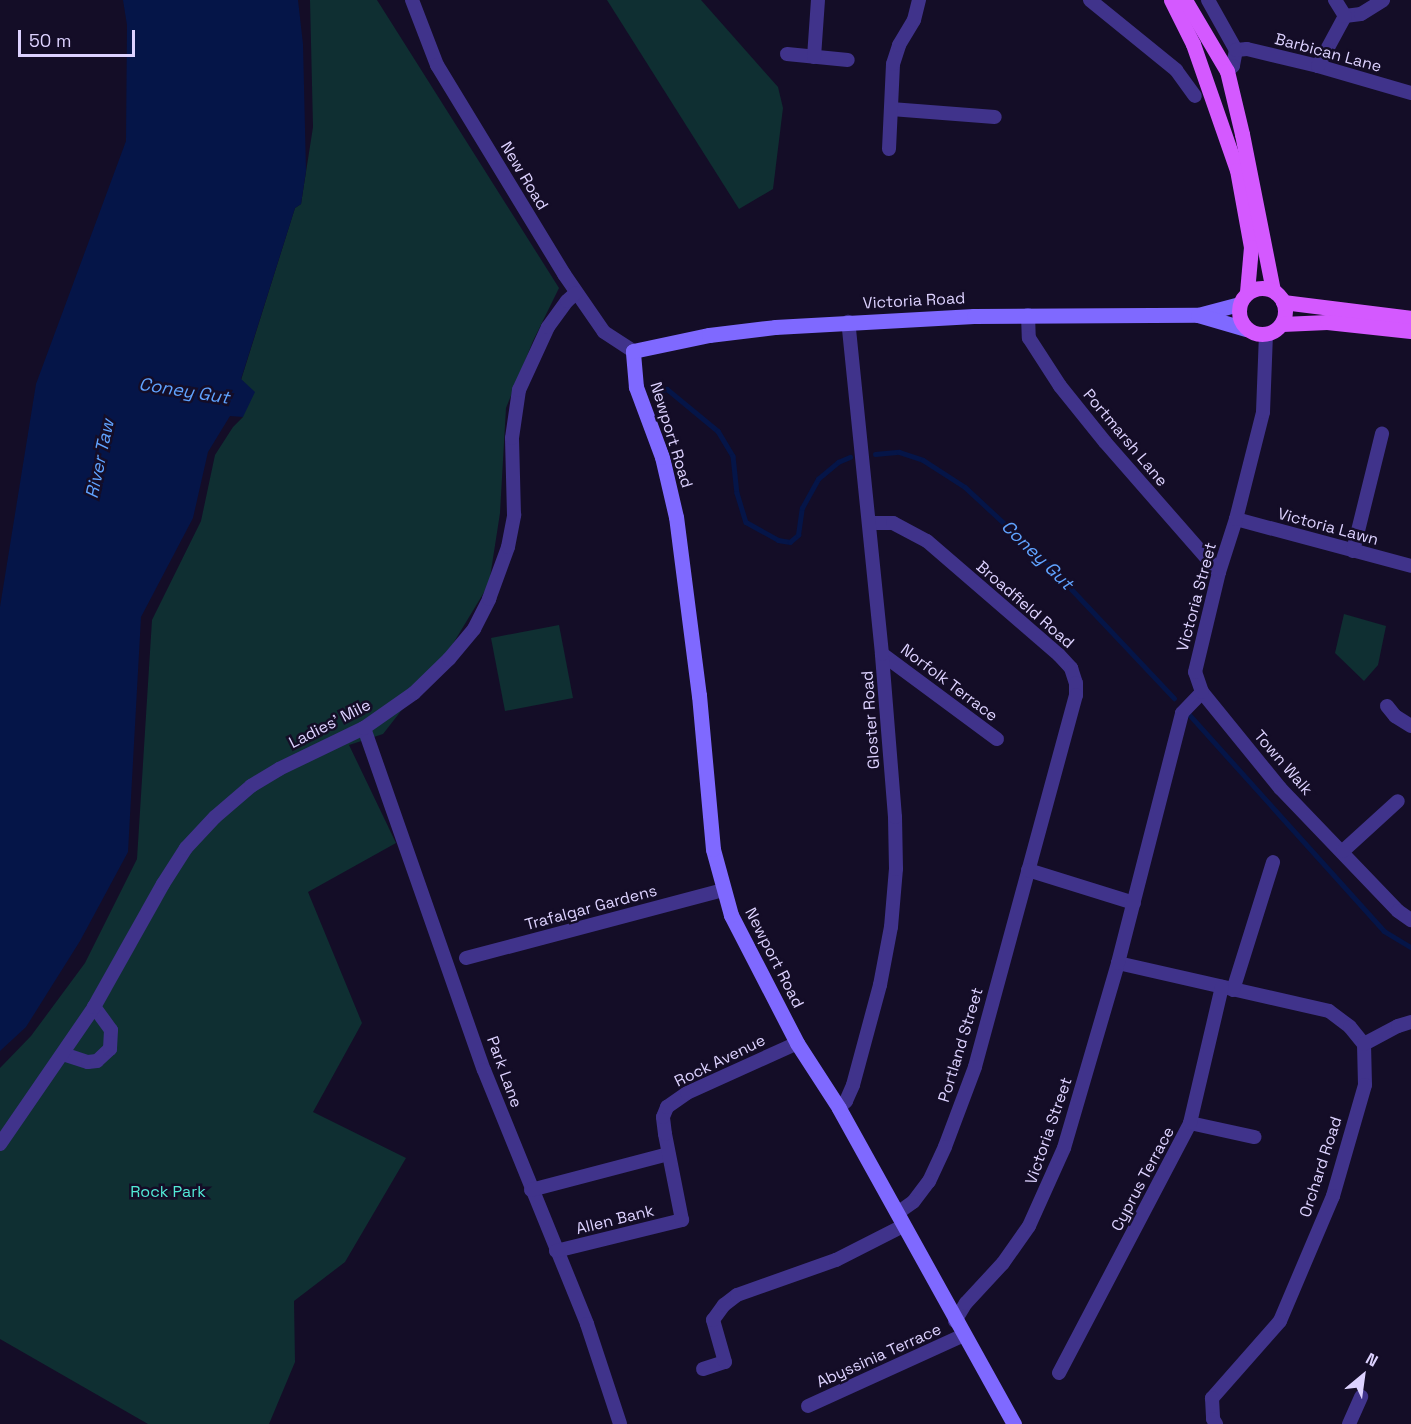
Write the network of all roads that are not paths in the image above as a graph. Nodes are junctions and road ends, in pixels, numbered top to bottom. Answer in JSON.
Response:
{"nodes":[{"id":1,"x":412,"y":0,"type":"edge"},
{"id":2,"x":818,"y":0,"type":"edge"},
{"id":3,"x":919,"y":0,"type":"edge"},
{"id":4,"x":1090,"y":0,"type":"edge"},
{"id":5,"x":1171,"y":0,"type":"edge"},
{"id":6,"x":1185,"y":0,"type":"edge"},
{"id":7,"x":1208,"y":0,"type":"edge"},
{"id":8,"x":1335,"y":0,"type":"edge"},
{"id":9,"x":1383,"y":0,"type":"edge"},
{"id":10,"x":1345,"y":16,"type":"junction"},
{"id":11,"x":1236,"y":50,"type":"junction"},
{"id":12,"x":787,"y":54,"type":"dead end"},
{"id":13,"x":814,"y":57,"type":"junction"},
{"id":14,"x":848,"y":60,"type":"dead end"},
{"id":15,"x":1318,"y":66,"type":"junction"},
{"id":16,"x":1227,"y":71,"type":"junction"},
{"id":17,"x":1411,"y":93,"type":"edge"},
{"id":18,"x":1196,"y":96,"type":"dead end"},
{"id":19,"x":891,"y":109,"type":"junction"},
{"id":20,"x":995,"y":117,"type":"dead end"},
{"id":21,"x":889,"y":149,"type":"dead end"},
{"id":22,"x":576,"y":293,"type":"junction"},
{"id":23,"x":1278,"y":296,"type":"junction"},
{"id":24,"x":1243,"y":298,"type":"junction"},
{"id":25,"x":1028,"y":315,"type":"junction"},
{"id":26,"x":1198,"y":315,"type":"junction"},
{"id":27,"x":1411,"y":318,"type":"edge"},
{"id":28,"x":848,"y":322,"type":"junction"},
{"id":29,"x":1282,"y":324,"type":"junction"},
{"id":30,"x":1246,"y":329,"type":"junction"},
{"id":31,"x":1411,"y":331,"type":"edge"},
{"id":32,"x":1266,"y":334,"type":"junction"},
{"id":33,"x":633,"y":351,"type":"junction"},
{"id":34,"x":1382,"y":434,"type":"dead end"},
{"id":35,"x":1236,"y":519,"type":"junction"},
{"id":36,"x":869,"y":523,"type":"junction"},
{"id":37,"x":1353,"y":551,"type":"junction"},
{"id":38,"x":1411,"y":566,"type":"edge"},
{"id":39,"x":1219,"y":572,"type":"junction"},
{"id":40,"x":882,"y":654,"type":"junction"},
{"id":41,"x":1202,"y":692,"type":"junction"},
{"id":42,"x":1388,"y":706,"type":"dead end"},
{"id":43,"x":1411,"y":726,"type":"edge"},
{"id":44,"x":364,"y":728,"type":"junction"},
{"id":45,"x":997,"y":739,"type":"dead end"},
{"id":46,"x":1398,"y":801,"type":"dead end"},
{"id":47,"x":1343,"y":851,"type":"junction"},
{"id":48,"x":1273,"y":862,"type":"dead end"},
{"id":49,"x":1028,"y":870,"type":"junction"},
{"id":50,"x":724,"y":890,"type":"junction"},
{"id":51,"x":1134,"y":903,"type":"junction"},
{"id":52,"x":1411,"y":920,"type":"edge"},
{"id":53,"x":466,"y":958,"type":"dead end"},
{"id":54,"x":1118,"y":963,"type":"junction"},
{"id":55,"x":1227,"y":989,"type":"junction"},
{"id":56,"x":94,"y":1007,"type":"junction"},
{"id":57,"x":1411,"y":1022,"type":"edge"},
{"id":58,"x":797,"y":1043,"type":"junction"},
{"id":59,"x":1364,"y":1044,"type":"junction"},
{"id":60,"x":63,"y":1054,"type":"junction"},
{"id":61,"x":839,"y":1108,"type":"junction"},
{"id":62,"x":1190,"y":1123,"type":"junction"},
{"id":63,"x":1254,"y":1137,"type":"dead end"},
{"id":64,"x":0,"y":1144,"type":"edge"},
{"id":65,"x":668,"y":1154,"type":"junction"},
{"id":66,"x":531,"y":1190,"type":"junction"},
{"id":67,"x":900,"y":1219,"type":"junction"},
{"id":68,"x":556,"y":1251,"type":"junction"},
{"id":69,"x":955,"y":1321,"type":"junction"},
{"id":70,"x":964,"y":1335,"type":"junction"},
{"id":71,"x":703,"y":1369,"type":"dead end"},
{"id":72,"x":1059,"y":1373,"type":"dead end"},
{"id":73,"x":1362,"y":1397,"type":"dead end"},
{"id":74,"x":808,"y":1406,"type":"dead end"},
{"id":75,"x":620,"y":1424,"type":"edge"},
{"id":76,"x":1014,"y":1424,"type":"edge"},
{"id":77,"x":1216,"y":1424,"type":"edge"},
{"id":78,"x":1349,"y":1424,"type":"edge"}],
"edges":[{"from":1,"to":22,"type":"street","name":"New Road"},
{"from":2,"to":13,"type":"street"},
{"from":3,"to":19,"type":"street"},
{"from":4,"to":18,"type":"street"},
{"from":5,"to":24,"type":"main road"},
{"from":6,"to":16,"type":"main road"},
{"from":7,"to":11,"type":"street"},
{"from":8,"to":10,"type":"street"},
{"from":9,"to":10,"type":"street"},
{"from":10,"to":15,"type":"street"},
{"from":11,"to":15,"type":"street","name":"Barbican Lane"},
{"from":11,"to":16,"type":"street"},
{"from":12,"to":13,"type":"street"},
{"from":13,"to":14,"type":"street"},
{"from":15,"to":17,"type":"street","name":"Barbican Lane"},
{"from":16,"to":23,"type":"main road"},
{"from":19,"to":20,"type":"street"},
{"from":19,"to":21,"type":"street"},
{"from":22,"to":33,"type":"street","name":"New Road"},
{"from":22,"to":44,"type":"street","name":"Ladies' Mile"},
{"from":23,"to":24,"type":"main road"},
{"from":23,"to":27,"type":"main road"},
{"from":23,"to":29,"type":"main road"},
{"from":24,"to":26,"type":"street","name":"Victoria Road"},
{"from":24,"to":30,"type":"main road"},
{"from":25,"to":26,"type":"street","name":"Victoria Road"},
{"from":25,"to":28,"type":"street","name":"Victoria Road"},
{"from":25,"to":39,"type":"street","name":"Portmarsh Lane"},
{"from":26,"to":30,"type":"street","name":"Victoria Road"},
{"from":28,"to":33,"type":"street","name":"Victoria Road"},
{"from":28,"to":36,"type":"street","name":"Gloster Road"},
{"from":29,"to":31,"type":"main road"},
{"from":29,"to":32,"type":"main road"},
{"from":30,"to":32,"type":"main road"},
{"from":32,"to":35,"type":"street","name":"Victoria Street"},
{"from":33,"to":50,"type":"street","name":"Newport Road"},
{"from":34,"to":37,"type":"street"},
{"from":35,"to":37,"type":"street","name":"Victoria Lawn"},
{"from":35,"to":39,"type":"street","name":"Victoria Street"},
{"from":36,"to":40,"type":"street","name":"Gloster Road"},
{"from":36,"to":49,"type":"street","name":"Broadfield Road"},
{"from":37,"to":38,"type":"street","name":"Victoria Lawn"},
{"from":39,"to":41,"type":"street","name":"Victoria Street"},
{"from":40,"to":45,"type":"street","name":"Norfolk Terrace"},
{"from":40,"to":61,"type":"street","name":"Gloster Road"},
{"from":41,"to":47,"type":"street","name":"Town Walk"},
{"from":41,"to":51,"type":"street","name":"Victoria Street"},
{"from":42,"to":43,"type":"street"},
{"from":44,"to":56,"type":"street","name":"Ladies' Mile"},
{"from":44,"to":66,"type":"street","name":"Park Lane"},
{"from":46,"to":47,"type":"street"},
{"from":47,"to":52,"type":"street","name":"Town Walk"},
{"from":48,"to":55,"type":"street","name":"Cyprus Terrace"},
{"from":49,"to":51,"type":"street"},
{"from":49,"to":67,"type":"street","name":"Portland Street"},
{"from":50,"to":53,"type":"street","name":"Trafalgar Gardens"},
{"from":50,"to":58,"type":"street","name":"Newport Road"},
{"from":51,"to":54,"type":"street","name":"Victoria Street"},
{"from":54,"to":55,"type":"street"},
{"from":54,"to":69,"type":"street","name":"Victoria Street"},
{"from":55,"to":59,"type":"street"},
{"from":55,"to":62,"type":"street","name":"Cyprus Terrace"},
{"from":56,"to":60,"type":"street","name":"Ladies' Mile"},
{"from":56,"to":60,"type":"street"},
{"from":57,"to":59,"type":"street"},
{"from":58,"to":61,"type":"street","name":"Newport Road"},
{"from":58,"to":65,"type":"street","name":"Rock Avenue"},
{"from":59,"to":77,"type":"street","name":"Orchard Road"},
{"from":60,"to":64,"type":"street","name":"Ladies' Mile"},
{"from":61,"to":67,"type":"street","name":"Newport Road"},
{"from":62,"to":63,"type":"street"},
{"from":62,"to":72,"type":"street","name":"Cyprus Terrace"},
{"from":65,"to":66,"type":"street"},
{"from":65,"to":68,"type":"street","name":"Allen Bank"},
{"from":66,"to":68,"type":"street","name":"Park Lane"},
{"from":67,"to":69,"type":"street","name":"Newport Road"},
{"from":67,"to":71,"type":"street","name":"Portland Street"},
{"from":68,"to":75,"type":"street","name":"Park Lane"},
{"from":69,"to":70,"type":"street","name":"Newport Road"},
{"from":70,"to":74,"type":"street","name":"Abyssinia Terrace"},
{"from":70,"to":76,"type":"street","name":"Newport Road"},
{"from":73,"to":78,"type":"street"}]}
